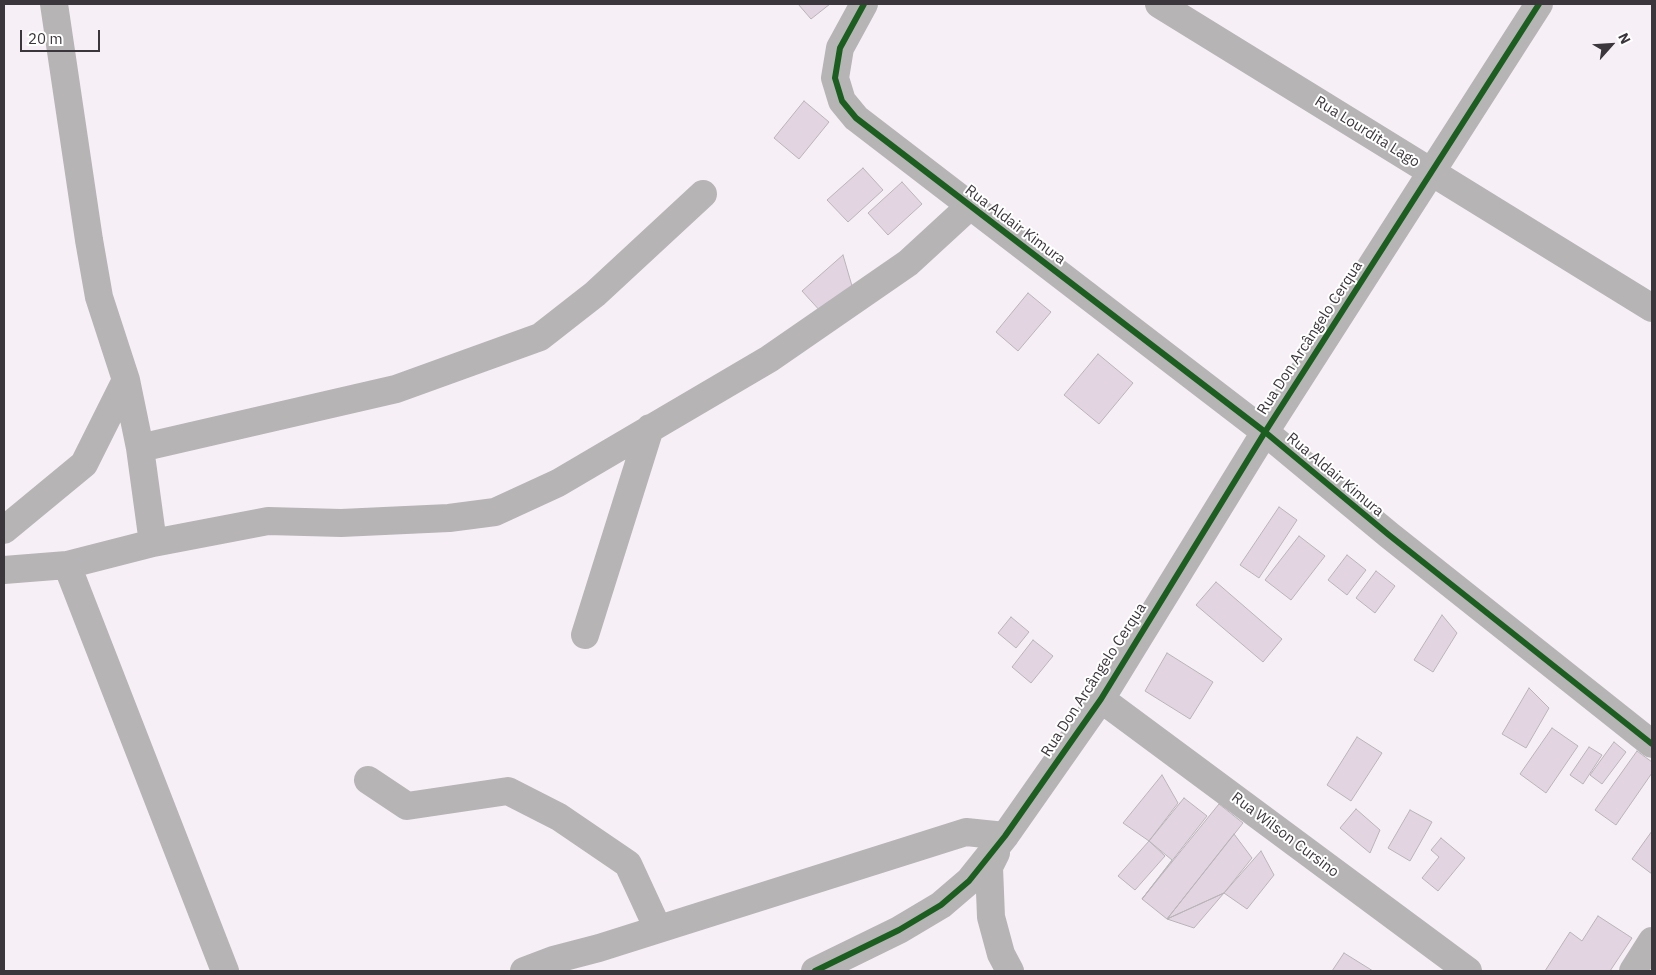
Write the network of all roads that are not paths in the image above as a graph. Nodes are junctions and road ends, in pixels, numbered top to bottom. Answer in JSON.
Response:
{"nodes":[{"id":1,"x":54,"y":4,"type":"edge"},
{"id":2,"x":864,"y":4,"type":"edge"},
{"id":3,"x":1159,"y":4,"type":"edge"},
{"id":4,"x":1539,"y":4,"type":"edge"},
{"id":5,"x":1432,"y":172,"type":"junction"},
{"id":6,"x":703,"y":194,"type":"dead end"},
{"id":7,"x":970,"y":206,"type":"junction"},
{"id":8,"x":1652,"y":308,"type":"edge"},
{"id":9,"x":126,"y":380,"type":"junction"},
{"id":10,"x":650,"y":428,"type":"junction"},
{"id":11,"x":1265,"y":432,"type":"junction"},
{"id":12,"x":140,"y":448,"type":"junction"},
{"id":13,"x":4,"y":530,"type":"edge"},
{"id":14,"x":153,"y":543,"type":"junction"},
{"id":15,"x":67,"y":565,"type":"junction"},
{"id":16,"x":4,"y":570,"type":"edge"},
{"id":17,"x":585,"y":635,"type":"dead end"},
{"id":18,"x":1101,"y":699,"type":"junction"},
{"id":19,"x":1652,"y":744,"type":"edge"},
{"id":20,"x":368,"y":780,"type":"dead end"},
{"id":21,"x":1005,"y":836,"type":"junction"},
{"id":22,"x":658,"y":929,"type":"junction"},
{"id":23,"x":1652,"y":941,"type":"edge"},
{"id":24,"x":225,"y":971,"type":"edge"},
{"id":25,"x":524,"y":971,"type":"edge"},
{"id":26,"x":815,"y":971,"type":"edge"},
{"id":27,"x":1010,"y":971,"type":"edge"},
{"id":28,"x":1468,"y":971,"type":"edge"},
{"id":29,"x":1633,"y":971,"type":"edge"}],
"edges":[{"from":1,"to":9,"type":"street"},
{"from":2,"to":7,"type":"street","name":"Rua Aldair Kimura"},
{"from":3,"to":5,"type":"street","name":"Rua Lourdita Lago"},
{"from":4,"to":5,"type":"street","name":"Rua Don Arcângelo Cerqua"},
{"from":5,"to":8,"type":"street","name":"Rua Lourdita Lago"},
{"from":5,"to":11,"type":"street","name":"Rua Don Arcângelo Cerqua"},
{"from":6,"to":12,"type":"street"},
{"from":7,"to":10,"type":"street"},
{"from":7,"to":11,"type":"street","name":"Rua Aldair Kimura"},
{"from":9,"to":12,"type":"street"},
{"from":9,"to":13,"type":"street"},
{"from":10,"to":14,"type":"street"},
{"from":10,"to":17,"type":"street"},
{"from":11,"to":18,"type":"street","name":"Rua Don Arcângelo Cerqua"},
{"from":11,"to":19,"type":"street","name":"Rua Aldair Kimura"},
{"from":12,"to":14,"type":"street"},
{"from":14,"to":15,"type":"street"},
{"from":15,"to":16,"type":"street"},
{"from":15,"to":24,"type":"street"},
{"from":18,"to":21,"type":"street","name":"Rua Don Arcângelo Cerqua"},
{"from":18,"to":28,"type":"street","name":"Rua Wilson Cursino"},
{"from":20,"to":22,"type":"street"},
{"from":21,"to":22,"type":"street"},
{"from":21,"to":26,"type":"street"},
{"from":21,"to":27,"type":"street"},
{"from":22,"to":25,"type":"street"},
{"from":23,"to":29,"type":"street"}]}
